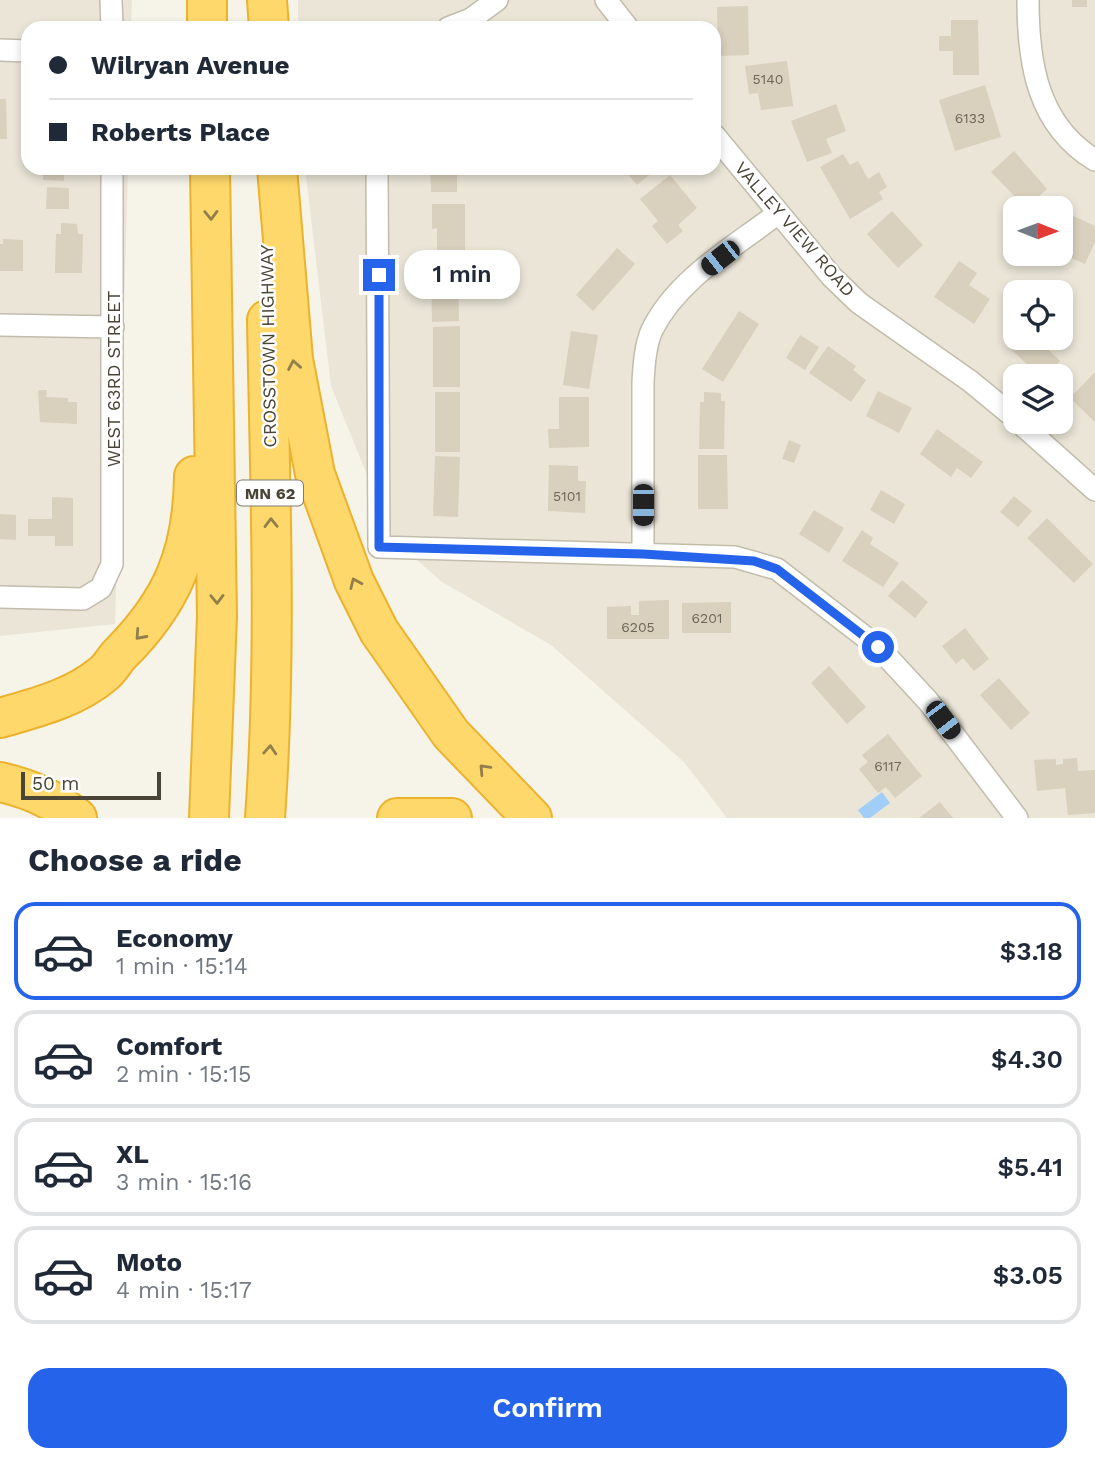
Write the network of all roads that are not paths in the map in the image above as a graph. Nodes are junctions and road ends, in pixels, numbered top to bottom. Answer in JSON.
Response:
{"nodes":[{"id":1,"x":111,"y":0,"type":"edge"},
{"id":2,"x":207,"y":0,"type":"edge"},
{"id":3,"x":264,"y":0,"type":"edge"},
{"id":4,"x":497,"y":0,"type":"edge"},
{"id":5,"x":606,"y":0,"type":"edge"},
{"id":6,"x":1028,"y":0,"type":"edge"},
{"id":7,"x":112,"y":21,"type":"edge"},
{"id":8,"x":207,"y":21,"type":"edge"},
{"id":9,"x":262,"y":21,"type":"edge"},
{"id":10,"x":267,"y":21,"type":"edge"},
{"id":11,"x":466,"y":21,"type":"edge"},
{"id":12,"x":622,"y":21,"type":"edge"},
{"id":13,"x":0,"y":50,"type":"edge"},
{"id":14,"x":21,"y":51,"type":"edge"},
{"id":15,"x":721,"y":144,"type":"edge"},
{"id":16,"x":1095,"y":160,"type":"edge"},
{"id":17,"x":112,"y":175,"type":"edge"},
{"id":18,"x":210,"y":175,"type":"edge"},
{"id":19,"x":264,"y":175,"type":"edge"},
{"id":20,"x":278,"y":175,"type":"edge"},
{"id":21,"x":377,"y":175,"type":"edge"},
{"id":22,"x":777,"y":214,"type":"junction"},
{"id":23,"x":211,"y":261,"type":"junction"},
{"id":24,"x":0,"y":325,"type":"edge"},
{"id":25,"x":113,"y":327,"type":"junction"},
{"id":26,"x":1003,"y":408,"type":"edge"},
{"id":27,"x":1032,"y":434,"type":"edge"},
{"id":28,"x":1095,"y":490,"type":"edge"},
{"id":29,"x":643,"y":554,"type":"junction"},
{"id":30,"x":0,"y":597,"type":"edge"},
{"id":31,"x":0,"y":718,"type":"edge"},
{"id":32,"x":0,"y":782,"type":"edge"},
{"id":33,"x":77,"y":818,"type":"edge"},
{"id":34,"x":209,"y":818,"type":"edge"},
{"id":35,"x":265,"y":818,"type":"edge"},
{"id":36,"x":397,"y":818,"type":"edge"},
{"id":37,"x":452,"y":818,"type":"edge"},
{"id":38,"x":532,"y":818,"type":"edge"},
{"id":39,"x":1017,"y":818,"type":"edge"}],
"edges":[{"from":1,"to":7,"type":"street"},
{"from":2,"to":8,"type":"highway"},
{"from":3,"to":9,"type":"highway"},
{"from":3,"to":10,"type":"highway"},
{"from":4,"to":11,"type":"street"},
{"from":5,"to":12,"type":"street"},
{"from":6,"to":16,"type":"street"},
{"from":13,"to":14,"type":"street"},
{"from":15,"to":22,"type":"street","name":"VALLEY VIEW ROAD"},
{"from":17,"to":25,"type":"street","name":"WEST 63RD STREET"},
{"from":18,"to":23,"type":"highway","number":"MN 62","one_way":true},
{"from":35,"to":19,"type":"highway","name":"CROSSTOWN HIGHWAY","number":"MN 62","one_way":true},
{"from":38,"to":20,"type":"highway","one_way":true},
{"from":21,"to":29,"type":"street"},
{"from":22,"to":26,"type":"street","name":"VALLEY VIEW ROAD"},
{"from":22,"to":29,"type":"street"},
{"from":23,"to":31,"type":"highway","one_way":true},
{"from":23,"to":34,"type":"highway","number":"MN 62","one_way":true},
{"from":24,"to":25,"type":"street"},
{"from":25,"to":30,"type":"street","name":"WEST 63RD STREET"},
{"from":27,"to":28,"type":"street"},
{"from":29,"to":39,"type":"street"},
{"from":32,"to":33,"type":"highway"},
{"from":36,"to":37,"type":"highway"}]}
